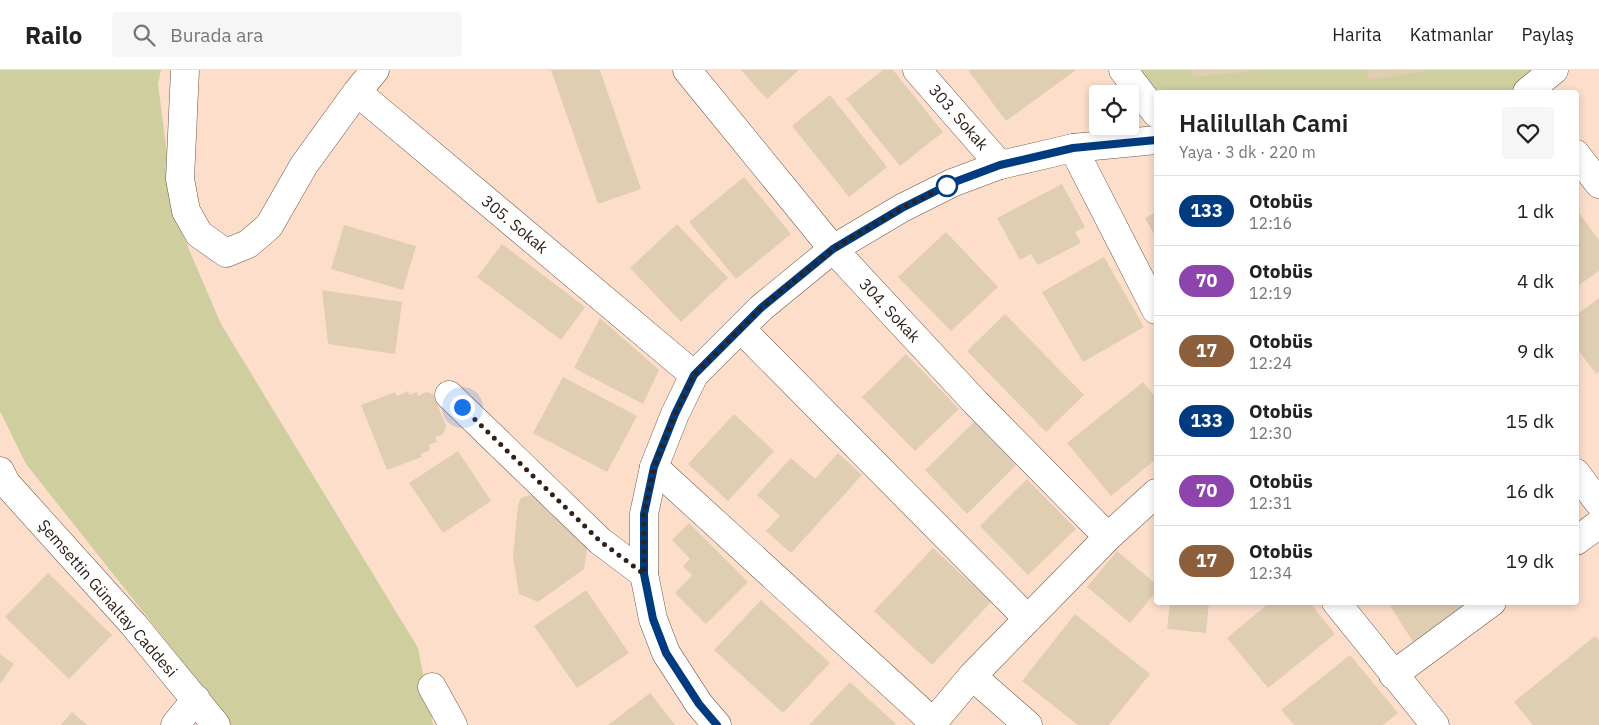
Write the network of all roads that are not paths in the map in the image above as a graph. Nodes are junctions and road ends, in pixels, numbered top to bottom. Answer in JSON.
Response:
{"nodes":[{"id":1,"x":185,"y":70,"type":"edge"},
{"id":2,"x":375,"y":70,"type":"edge"},
{"id":3,"x":687,"y":70,"type":"edge"},
{"id":4,"x":917,"y":70,"type":"edge"},
{"id":5,"x":1123,"y":70,"type":"edge"},
{"id":6,"x":1554,"y":70,"type":"edge"},
{"id":7,"x":1530,"y":90,"type":"edge"},
{"id":8,"x":358,"y":92,"type":"junction"},
{"id":9,"x":1154,"y":110,"type":"edge"},
{"id":10,"x":1154,"y":140,"type":"edge"},
{"id":11,"x":1073,"y":148,"type":"junction"},
{"id":12,"x":1579,"y":158,"type":"edge"},
{"id":13,"x":1000,"y":165,"type":"junction"},
{"id":14,"x":1599,"y":184,"type":"edge"},
{"id":15,"x":833,"y":249,"type":"junction"},
{"id":16,"x":1154,"y":306,"type":"edge"},
{"id":17,"x":741,"y":329,"type":"junction"},
{"id":18,"x":694,"y":375,"type":"junction"},
{"id":19,"x":449,"y":395,"type":"dead end"},
{"id":20,"x":654,"y":467,"type":"junction"},
{"id":21,"x":1579,"y":477,"type":"edge"},
{"id":22,"x":2,"y":482,"type":"edge"},
{"id":23,"x":1154,"y":495,"type":"edge"},
{"id":24,"x":1599,"y":503,"type":"edge"},
{"id":25,"x":1599,"y":524,"type":"edge"},
{"id":26,"x":1108,"y":537,"type":"junction"},
{"id":27,"x":1579,"y":539,"type":"edge"},
{"id":28,"x":644,"y":574,"type":"junction"},
{"id":29,"x":1338,"y":605,"type":"edge"},
{"id":30,"x":1488,"y":605,"type":"edge"},
{"id":31,"x":1028,"y":619,"type":"junction"},
{"id":32,"x":1393,"y":675,"type":"junction"},
{"id":33,"x":972,"y":676,"type":"junction"},
{"id":34,"x":432,"y":687,"type":"dead end"},
{"id":35,"x":196,"y":699,"type":"junction"},
{"id":36,"x":932,"y":724,"type":"edge"},
{"id":37,"x":175,"y":725,"type":"edge"},
{"id":38,"x":216,"y":725,"type":"edge"},
{"id":39,"x":453,"y":725,"type":"edge"},
{"id":40,"x":717,"y":725,"type":"edge"},
{"id":41,"x":1028,"y":725,"type":"edge"},
{"id":42,"x":1435,"y":725,"type":"edge"}],
"edges":[{"from":1,"to":8,"type":"street"},
{"from":2,"to":8,"type":"street"},
{"from":3,"to":15,"type":"street","name":"304. Sokak"},
{"from":4,"to":13,"type":"street","name":"303. Sokak"},
{"from":5,"to":9,"type":"street"},
{"from":6,"to":7,"type":"street"},
{"from":8,"to":18,"type":"street","name":"305. Sokak"},
{"from":10,"to":11,"type":"street"},
{"from":11,"to":13,"type":"street"},
{"from":11,"to":16,"type":"street"},
{"from":12,"to":14,"type":"street"},
{"from":13,"to":15,"type":"street"},
{"from":15,"to":17,"type":"street"},
{"from":15,"to":26,"type":"street","name":"304. Sokak"},
{"from":17,"to":18,"type":"street"},
{"from":17,"to":31,"type":"street"},
{"from":18,"to":20,"type":"street"},
{"from":19,"to":28,"type":"street"},
{"from":20,"to":28,"type":"street"},
{"from":20,"to":36,"type":"street"},
{"from":21,"to":24,"type":"street"},
{"from":22,"to":35,"type":"street","name":"Şemsettin Günaltay Caddesi"},
{"from":23,"to":26,"type":"street"},
{"from":25,"to":27,"type":"street"},
{"from":26,"to":31,"type":"street"},
{"from":28,"to":40,"type":"street"},
{"from":29,"to":32,"type":"street"},
{"from":30,"to":32,"type":"street"},
{"from":31,"to":33,"type":"street"},
{"from":32,"to":42,"type":"street"},
{"from":33,"to":36,"type":"street"},
{"from":33,"to":41,"type":"street"},
{"from":34,"to":39,"type":"street"},
{"from":35,"to":37,"type":"street"},
{"from":35,"to":38,"type":"street","name":"Şemsettin Günaltay Caddesi"}]}
